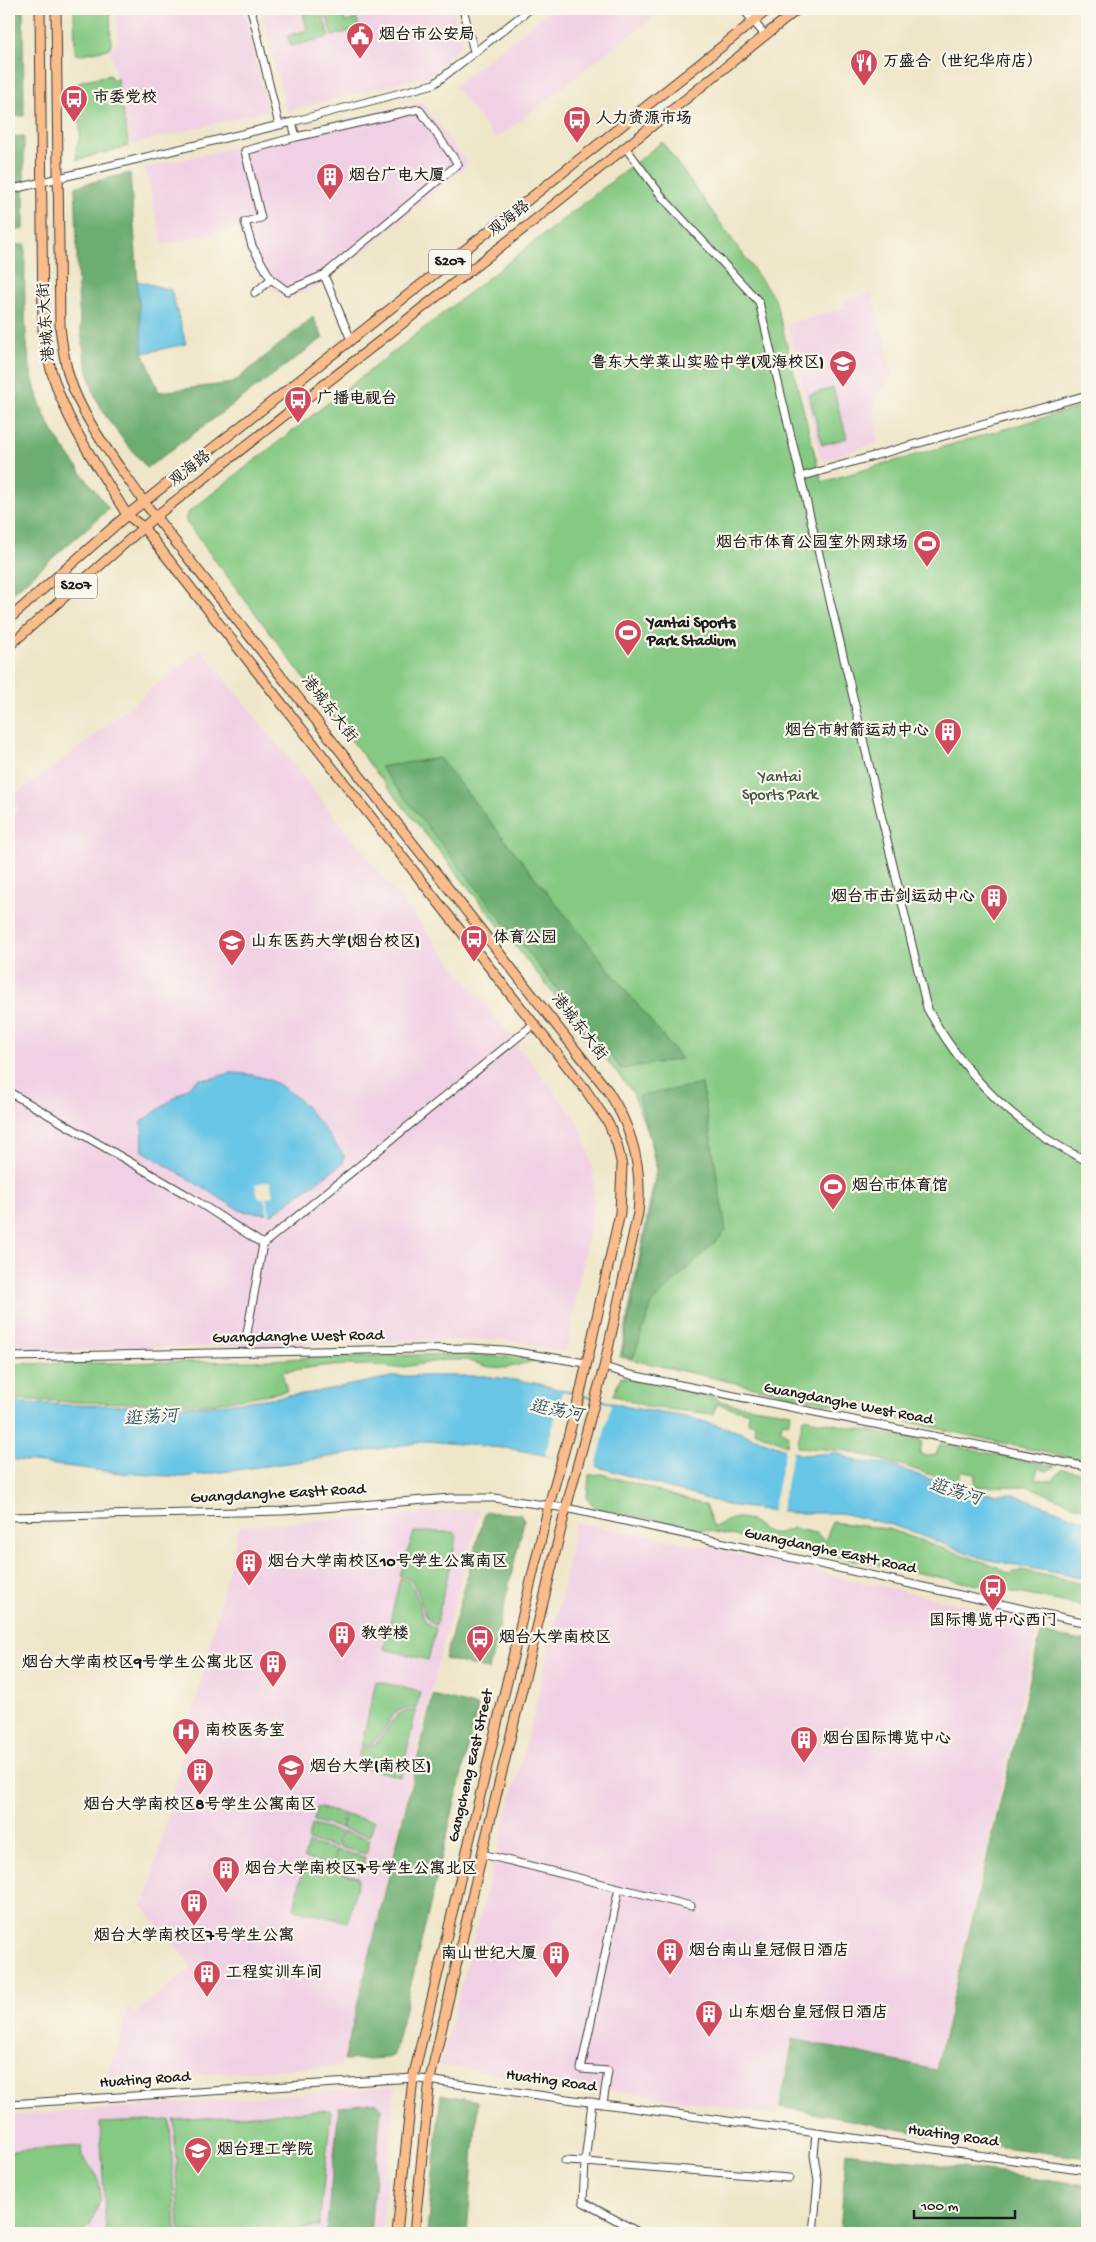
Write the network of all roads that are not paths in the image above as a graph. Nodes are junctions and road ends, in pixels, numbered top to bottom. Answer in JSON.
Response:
{"nodes":[{"id":1,"x":40,"y":9,"type":"edge"},
{"id":2,"x":56,"y":9,"type":"edge"},
{"id":3,"x":251,"y":9,"type":"edge"},
{"id":4,"x":463,"y":9,"type":"edge"},
{"id":5,"x":530,"y":9,"type":"edge"},
{"id":6,"x":744,"y":9,"type":"edge"},
{"id":7,"x":769,"y":9,"type":"edge"},
{"id":8,"x":798,"y":9,"type":"edge"},
{"id":9,"x":753,"y":21,"type":"junction"},
{"id":10,"x":765,"y":35,"type":"junction"},
{"id":11,"x":474,"y":52,"type":"junction"},
{"id":12,"x":292,"y":122,"type":"junction"},
{"id":13,"x":279,"y":125,"type":"junction"},
{"id":14,"x":296,"y":137,"type":"junction"},
{"id":15,"x":625,"y":147,"type":"junction"},
{"id":16,"x":59,"y":179,"type":"junction"},
{"id":17,"x":42,"y":184,"type":"junction"},
{"id":18,"x":9,"y":190,"type":"edge"},
{"id":19,"x":324,"y":275,"type":"junction"},
{"id":20,"x":271,"y":279,"type":"junction"},
{"id":21,"x":255,"y":293,"type":"dead end"},
{"id":22,"x":351,"y":340,"type":"junction"},
{"id":23,"x":1087,"y":395,"type":"edge"},
{"id":24,"x":800,"y":477,"type":"junction"},
{"id":25,"x":144,"y":502,"type":"junction"},
{"id":26,"x":127,"y":515,"type":"junction"},
{"id":27,"x":156,"y":516,"type":"junction"},
{"id":28,"x":143,"y":527,"type":"junction"},
{"id":29,"x":9,"y":619,"type":"edge"},
{"id":30,"x":9,"y":646,"type":"edge"},
{"id":31,"x":534,"y":1024,"type":"junction"},
{"id":32,"x":9,"y":1092,"type":"edge"},
{"id":33,"x":1087,"y":1161,"type":"edge"},
{"id":34,"x":263,"y":1244,"type":"junction"},
{"id":35,"x":246,"y":1339,"type":"dead end"},
{"id":36,"x":9,"y":1357,"type":"edge"},
{"id":37,"x":586,"y":1363,"type":"junction"},
{"id":38,"x":604,"y":1367,"type":"junction"},
{"id":39,"x":579,"y":1398,"type":"joint"},
{"id":40,"x":596,"y":1399,"type":"joint"},
{"id":41,"x":1087,"y":1467,"type":"edge"},
{"id":42,"x":549,"y":1504,"type":"junction"},
{"id":43,"x":566,"y":1508,"type":"junction"},
{"id":44,"x":9,"y":1517,"type":"edge"},
{"id":45,"x":1087,"y":1623,"type":"edge"},
{"id":46,"x":505,"y":1692,"type":"junction"},
{"id":47,"x":521,"y":1696,"type":"junction"},
{"id":48,"x":482,"y":1854,"type":"junction"},
{"id":49,"x":620,"y":1888,"type":"junction"},
{"id":50,"x":691,"y":1906,"type":"dead end"},
{"id":51,"x":413,"y":2078,"type":"junction"},
{"id":52,"x":430,"y":2079,"type":"junction"},
{"id":53,"x":592,"y":2102,"type":"junction"},
{"id":54,"x":604,"y":2103,"type":"junction"},
{"id":55,"x":9,"y":2104,"type":"edge"},
{"id":56,"x":816,"y":2132,"type":"junction"},
{"id":57,"x":565,"y":2161,"type":"dead end"},
{"id":58,"x":585,"y":2162,"type":"junction"},
{"id":59,"x":1087,"y":2170,"type":"edge"},
{"id":60,"x":789,"y":2178,"type":"dead end"},
{"id":61,"x":397,"y":2233,"type":"edge"},
{"id":62,"x":414,"y":2233,"type":"edge"},
{"id":63,"x":640,"y":2233,"type":"edge"},
{"id":64,"x":813,"y":2233,"type":"edge"}],
"edges":[{"from":1,"to":17,"type":"main road","name":"港城东大街"},
{"from":2,"to":16,"type":"main road","name":"港城东大街"},
{"from":3,"to":13,"type":"street"},
{"from":4,"to":11,"type":"street"},
{"from":5,"to":11,"type":"street"},
{"from":6,"to":9,"type":"street"},
{"from":7,"to":9,"type":"main road","name":"观海路","number":"S207"},
{"from":8,"to":10,"type":"main road","name":"观海路","number":"S207"},
{"from":9,"to":10,"type":"street"},
{"from":9,"to":22,"type":"main road","name":"观海路","number":"S207"},
{"from":10,"to":15,"type":"main road","name":"观海路","number":"S207"},
{"from":11,"to":12,"type":"street"},
{"from":12,"to":13,"type":"street"},
{"from":12,"to":14,"type":"street"},
{"from":13,"to":16,"type":"street"},
{"from":14,"to":19,"type":"street"},
{"from":14,"to":20,"type":"street"},
{"from":15,"to":24,"type":"street"},
{"from":15,"to":27,"type":"main road","name":"观海路","number":"S207"},
{"from":16,"to":17,"type":"street"},
{"from":16,"to":25,"type":"main road","name":"港城东大街"},
{"from":17,"to":18,"type":"street"},
{"from":17,"to":26,"type":"main road","name":"港城东大街"},
{"from":19,"to":20,"type":"street"},
{"from":19,"to":22,"type":"street"},
{"from":20,"to":21,"type":"street"},
{"from":22,"to":25,"type":"main road","name":"观海路","number":"S207"},
{"from":23,"to":24,"type":"street"},
{"from":24,"to":33,"type":"street"},
{"from":25,"to":26,"type":"main road","name":"观海路","number":"S207"},
{"from":25,"to":27,"type":"main road","name":"港城东大街"},
{"from":26,"to":28,"type":"main road","name":"港城东大街"},
{"from":26,"to":29,"type":"main road","number":"S207"},
{"from":27,"to":28,"type":"main road","name":"观海路","number":"S207"},
{"from":27,"to":38,"type":"main road","name":"港城东大街"},
{"from":28,"to":30,"type":"main road","number":"S207"},
{"from":28,"to":31,"type":"main road","name":"港城东大街"},
{"from":31,"to":34,"type":"street"},
{"from":31,"to":37,"type":"main road","name":"港城东大街"},
{"from":32,"to":34,"type":"street"},
{"from":34,"to":35,"type":"street"},
{"from":36,"to":37,"type":"street","name":"Guangdanghe West Road"},
{"from":37,"to":39,"type":"main road","name":"港城东大街"},
{"from":38,"to":40,"type":"main road","name":"港城东大街"},
{"from":38,"to":41,"type":"street","name":"Guangdanghe West Road"},
{"from":39,"to":42,"type":"main road","name":"Gangcheng East Street"},
{"from":40,"to":43,"type":"main road","name":"Gangcheng East Street"},
{"from":42,"to":43,"type":"street","name":"Guangdanghe Eastt Road"},
{"from":42,"to":44,"type":"street","name":"Guangdanghe Eastt Road"},
{"from":42,"to":46,"type":"main road","name":"Gangcheng East Street"},
{"from":43,"to":45,"type":"street","name":"Guangdanghe Eastt Road"},
{"from":43,"to":47,"type":"main road","name":"Gangcheng East Street"},
{"from":46,"to":47,"type":"main road"},
{"from":46,"to":51,"type":"main road","name":"Gangcheng East Street"},
{"from":47,"to":48,"type":"main road","name":"Gangcheng East Street"},
{"from":48,"to":49,"type":"street"},
{"from":48,"to":52,"type":"main road","name":"Gangcheng East Street"},
{"from":49,"to":50,"type":"street"},
{"from":49,"to":54,"type":"street"},
{"from":51,"to":52,"type":"street","name":"Huating Road"},
{"from":51,"to":55,"type":"street","name":"Huating Road"},
{"from":51,"to":61,"type":"main road","name":"Gangcheng East Street"},
{"from":52,"to":53,"type":"street","name":"Huating Road"},
{"from":52,"to":62,"type":"main road","name":"Gangcheng East Street"},
{"from":53,"to":54,"type":"street","name":"Huating Road"},
{"from":53,"to":58,"type":"street"},
{"from":54,"to":56,"type":"street","name":"Huating Road"},
{"from":56,"to":59,"type":"street","name":"Huating Road"},
{"from":56,"to":64,"type":"street"},
{"from":57,"to":58,"type":"street"},
{"from":58,"to":60,"type":"street"},
{"from":58,"to":63,"type":"street"}]}
